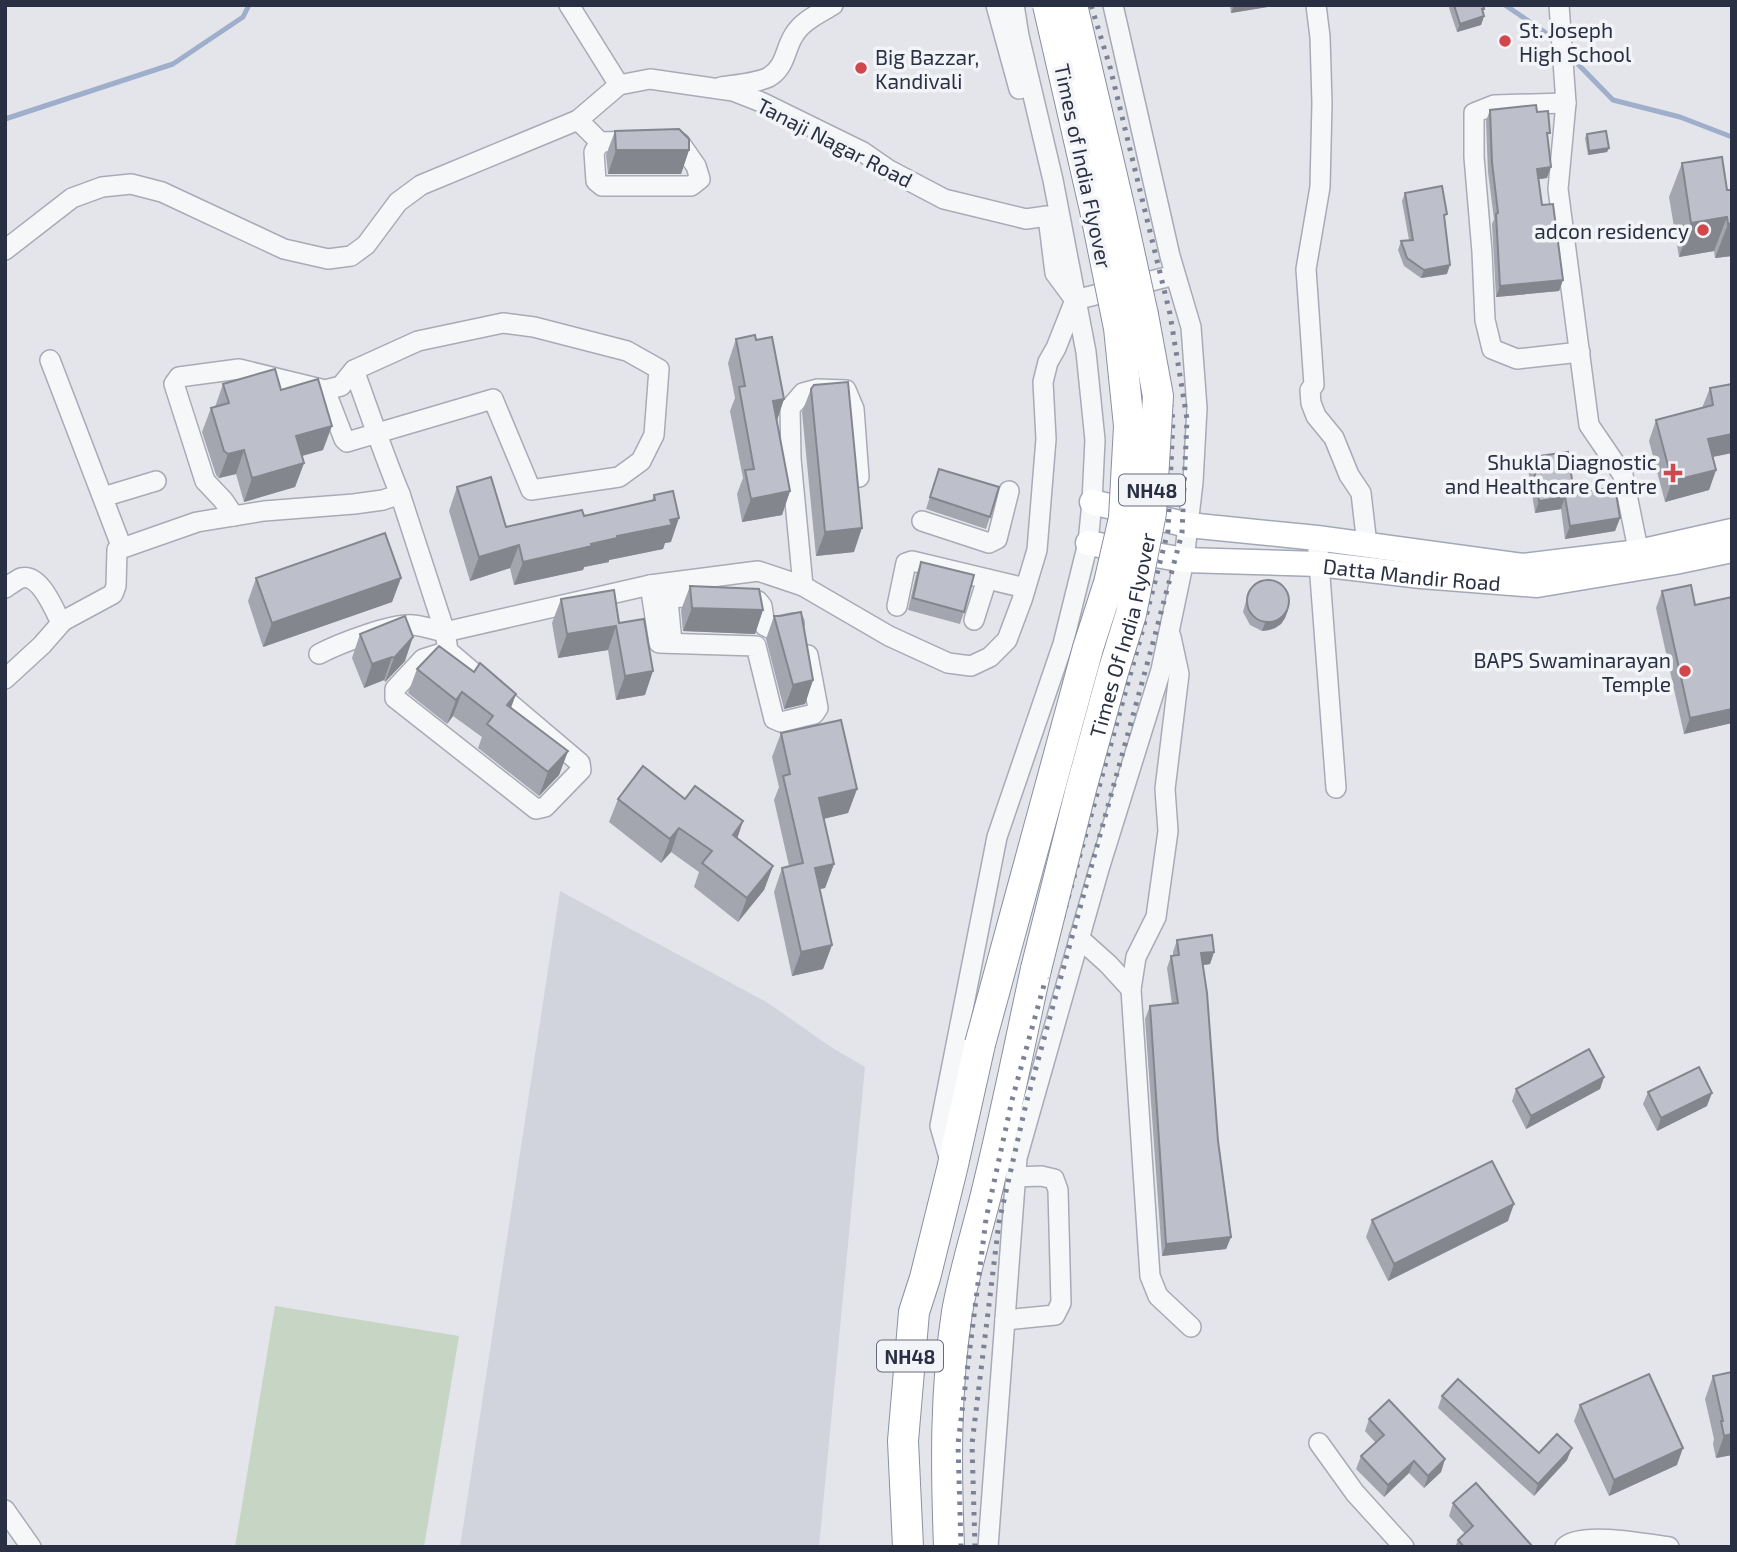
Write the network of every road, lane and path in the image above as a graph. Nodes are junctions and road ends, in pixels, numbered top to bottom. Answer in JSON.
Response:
{"nodes":[{"id":1,"x":569,"y":5,"type":"edge"},
{"id":2,"x":833,"y":5,"type":"edge"},
{"id":3,"x":996,"y":5,"type":"edge"},
{"id":4,"x":1014,"y":5,"type":"edge"},
{"id":5,"x":1048,"y":5,"type":"edge"},
{"id":6,"x":1072,"y":5,"type":"edge"},
{"id":7,"x":1113,"y":5,"type":"edge"},
{"id":8,"x":1316,"y":5,"type":"edge"},
{"id":9,"x":1559,"y":7,"type":"edge"},
{"id":10,"x":619,"y":85,"type":"junction"},
{"id":11,"x":713,"y":88,"type":"junction"},
{"id":12,"x":1566,"y":103,"type":"junction"},
{"id":13,"x":578,"y":120,"type":"junction"},
{"id":14,"x":600,"y":142,"type":"junction"},
{"id":15,"x":1047,"y":216,"type":"junction"},
{"id":16,"x":5,"y":250,"type":"edge"},
{"id":17,"x":1175,"y":275,"type":"junction"},
{"id":18,"x":1075,"y":300,"type":"junction"},
{"id":19,"x":1119,"y":328,"type":"joint"},
{"id":20,"x":1580,"y":352,"type":"junction"},
{"id":21,"x":50,"y":360,"type":"dead end"},
{"id":22,"x":354,"y":370,"type":"junction"},
{"id":23,"x":325,"y":390,"type":"junction"},
{"id":24,"x":377,"y":433,"type":"junction"},
{"id":25,"x":859,"y":477,"type":"edge"},
{"id":26,"x":156,"y":481,"type":"dead end"},
{"id":27,"x":1042,"y":489,"type":"junction"},
{"id":28,"x":400,"y":495,"type":"junction"},
{"id":29,"x":103,"y":497,"type":"junction"},
{"id":30,"x":1092,"y":502,"type":"junction"},
{"id":31,"x":233,"y":516,"type":"junction"},
{"id":32,"x":922,"y":521,"type":"dead end"},
{"id":33,"x":1188,"y":525,"type":"junction"},
{"id":34,"x":1732,"y":531,"type":"edge"},
{"id":35,"x":1317,"y":538,"type":"junction"},
{"id":36,"x":1088,"y":543,"type":"junction"},
{"id":37,"x":1367,"y":545,"type":"junction"},
{"id":38,"x":122,"y":548,"type":"junction"},
{"id":39,"x":1732,"y":550,"type":"edge"},
{"id":40,"x":1184,"y":560,"type":"junction"},
{"id":41,"x":1640,"y":560,"type":"junction"},
{"id":42,"x":1319,"y":564,"type":"junction"},
{"id":43,"x":987,"y":579,"type":"junction"},
{"id":44,"x":650,"y":585,"type":"junction"},
{"id":45,"x":803,"y":586,"type":"junction"},
{"id":46,"x":5,"y":587,"type":"edge"},
{"id":47,"x":1025,"y":588,"type":"junction"},
{"id":48,"x":897,"y":606,"type":"dead end"},
{"id":49,"x":974,"y":620,"type":"dead end"},
{"id":50,"x":61,"y":623,"type":"junction"},
{"id":51,"x":765,"y":626,"type":"junction"},
{"id":52,"x":1170,"y":629,"type":"junction"},
{"id":53,"x":447,"y":642,"type":"junction"},
{"id":54,"x":672,"y":643,"type":"junction"},
{"id":55,"x":756,"y":646,"type":"junction"},
{"id":56,"x":319,"y":654,"type":"dead end"},
{"id":57,"x":5,"y":679,"type":"edge"},
{"id":58,"x":1336,"y":788,"type":"dead end"},
{"id":59,"x":1079,"y":938,"type":"junction"},
{"id":60,"x":1131,"y":989,"type":"junction"},
{"id":61,"x":951,"y":1169,"type":"junction"},
{"id":62,"x":1008,"y":1171,"type":"junction"},
{"id":63,"x":1004,"y":1320,"type":"junction"},
{"id":64,"x":1191,"y":1327,"type":"dead end"},
{"id":65,"x":1319,"y":1443,"type":"dead end"},
{"id":66,"x":5,"y":1510,"type":"edge"},
{"id":67,"x":31,"y":1547,"type":"edge"},
{"id":68,"x":908,"y":1547,"type":"edge"},
{"id":69,"x":949,"y":1547,"type":"edge"},
{"id":70,"x":988,"y":1547,"type":"edge"},
{"id":71,"x":1404,"y":1547,"type":"edge"},
{"id":72,"x":1565,"y":1547,"type":"edge"},
{"id":73,"x":1669,"y":1547,"type":"edge"}],
"edges":[{"from":1,"to":10,"type":"street"},
{"from":2,"to":11,"type":"street"},
{"from":3,"to":15,"type":"street"},
{"from":4,"to":18,"type":"street"},
{"from":5,"to":19,"type":"highway","name":"Times of India Flyover","number":"NH48","bridge":true},
{"from":6,"to":62,"type":"highway","name":"Times Of India Flyover","number":"NH48","bridge":true},
{"from":7,"to":17,"type":"street"},
{"from":8,"to":37,"type":"street"},
{"from":9,"to":12,"type":"street"},
{"from":10,"to":11,"type":"street","name":"Tanaji Nagar Road"},
{"from":10,"to":13,"type":"street"},
{"from":11,"to":15,"type":"street","name":"Tanaji Nagar Road"},
{"from":12,"to":20,"type":"street"},
{"from":12,"to":20,"type":"street"},
{"from":13,"to":14,"type":"street"},
{"from":13,"to":16,"type":"street"},
{"from":14,"to":14,"type":"street"},
{"from":15,"to":18,"type":"street"},
{"from":17,"to":18,"type":"street"},
{"from":17,"to":33,"type":"street"},
{"from":18,"to":27,"type":"street"},
{"from":18,"to":30,"type":"street"},
{"from":19,"to":61,"type":"highway","name":"Times Of India Flyover","number":"NH48","bridge":true},
{"from":20,"to":41,"type":"street"},
{"from":21,"to":29,"type":"street"},
{"from":22,"to":23,"type":"street"},
{"from":22,"to":24,"type":"street"},
{"from":22,"to":24,"type":"street"},
{"from":23,"to":24,"type":"street"},
{"from":23,"to":31,"type":"street"},
{"from":24,"to":28,"type":"street"},
{"from":25,"to":45,"type":"street"},
{"from":26,"to":29,"type":"street"},
{"from":27,"to":32,"type":"street"},
{"from":27,"to":47,"type":"street"},
{"from":28,"to":31,"type":"street"},
{"from":28,"to":53,"type":"street"},
{"from":29,"to":38,"type":"street"},
{"from":30,"to":33,"type":"main road","name":"Datta Mandir Road"},
{"from":30,"to":36,"type":"street"},
{"from":31,"to":38,"type":"street"},
{"from":33,"to":35,"type":"main road","name":"Datta Mandir Road"},
{"from":33,"to":40,"type":"street"},
{"from":34,"to":41,"type":"main road","name":"Datta Mandir Road"},
{"from":35,"to":37,"type":"main road","name":"Datta Mandir Road"},
{"from":35,"to":42,"type":"street"},
{"from":36,"to":40,"type":"main road","name":"Datta Mandir Road"},
{"from":36,"to":61,"type":"street"},
{"from":37,"to":41,"type":"main road","name":"Datta Mandir Road"},
{"from":38,"to":50,"type":"street"},
{"from":39,"to":41,"type":"main road","name":"Datta Mandir Road"},
{"from":40,"to":42,"type":"main road","name":"Datta Mandir Road"},
{"from":40,"to":52,"type":"street"},
{"from":41,"to":42,"type":"main road","name":"Datta Mandir Road"},
{"from":42,"to":58,"type":"street"},
{"from":43,"to":47,"type":"street"},
{"from":43,"to":48,"type":"street"},
{"from":43,"to":49,"type":"street"},
{"from":44,"to":45,"type":"street"},
{"from":44,"to":53,"type":"street"},
{"from":44,"to":54,"type":"street"},
{"from":45,"to":47,"type":"street"},
{"from":46,"to":50,"type":"street"},
{"from":50,"to":57,"type":"street"},
{"from":51,"to":54,"type":"street"},
{"from":51,"to":55,"type":"street"},
{"from":51,"to":55,"type":"street"},
{"from":52,"to":59,"type":"street"},
{"from":52,"to":60,"type":"street"},
{"from":53,"to":53,"type":"street"},
{"from":53,"to":56,"type":"street"},
{"from":54,"to":55,"type":"street"},
{"from":59,"to":60,"type":"street"},
{"from":59,"to":62,"type":"street"},
{"from":60,"to":64,"type":"street"},
{"from":61,"to":68,"type":"highway","number":"NH48"},
{"from":62,"to":63,"type":"street"},
{"from":62,"to":63,"type":"street"},
{"from":62,"to":69,"type":"highway","number":"NH48"},
{"from":63,"to":70,"type":"street"},
{"from":65,"to":71,"type":"street"},
{"from":66,"to":67,"type":"street"},
{"from":72,"to":73,"type":"street"}]}
